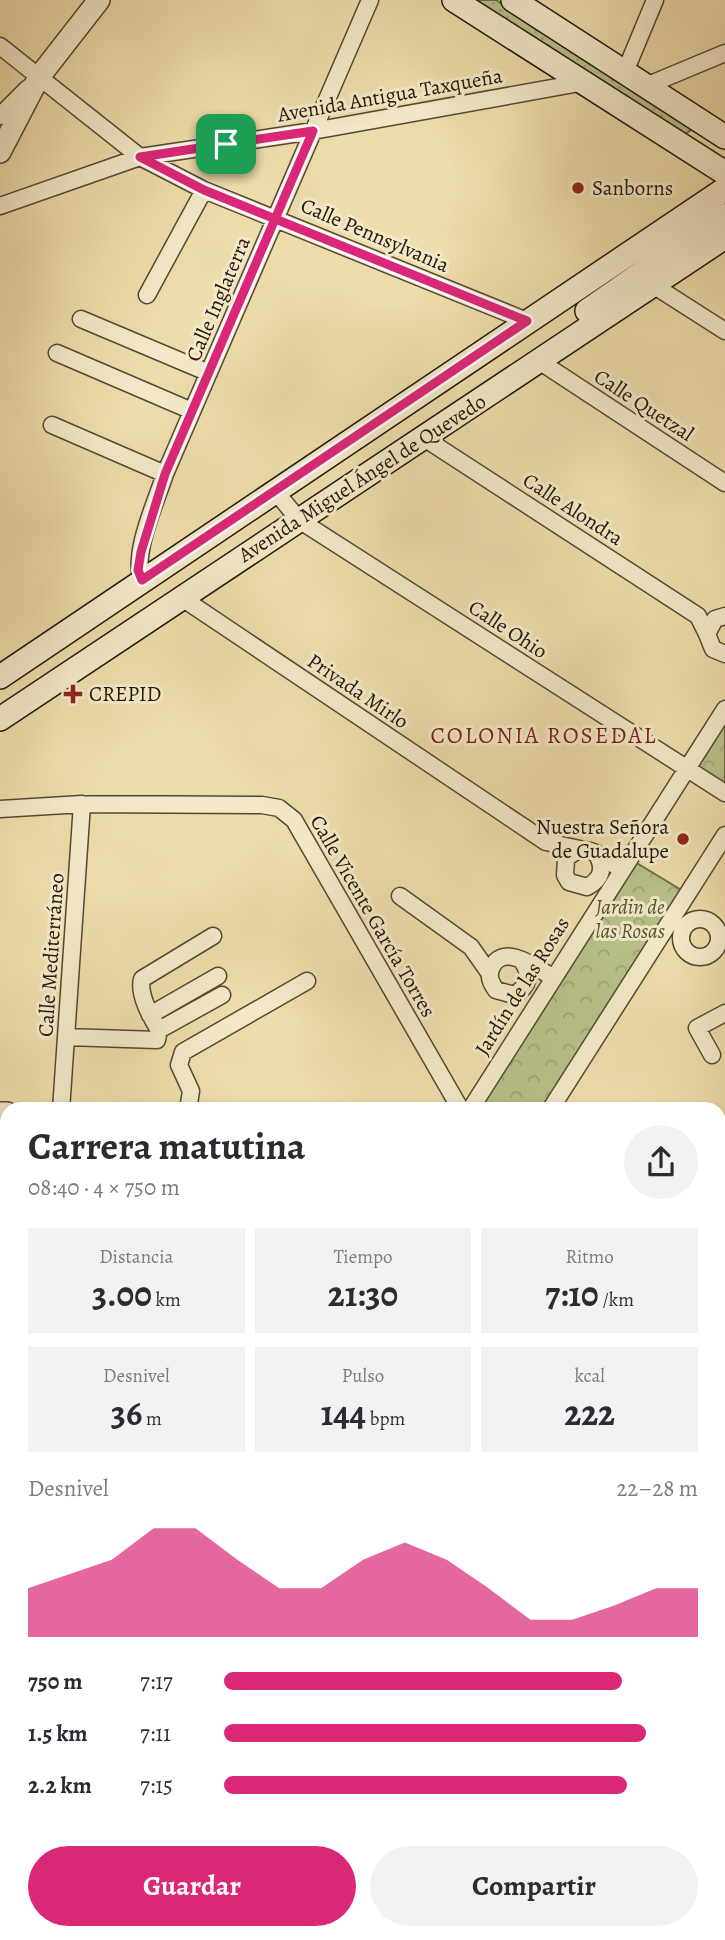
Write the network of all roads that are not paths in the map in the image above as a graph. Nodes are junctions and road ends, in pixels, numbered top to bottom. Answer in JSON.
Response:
{"nodes":[{"id":1,"x":99,"y":0,"type":"edge"},
{"id":2,"x":370,"y":0,"type":"edge"},
{"id":3,"x":454,"y":0,"type":"edge"},
{"id":4,"x":513,"y":0,"type":"edge"},
{"id":5,"x":655,"y":0,"type":"edge"},
{"id":6,"x":0,"y":46,"type":"edge"},
{"id":7,"x":725,"y":53,"type":"edge"},
{"id":8,"x":625,"y":72,"type":"junction"},
{"id":9,"x":39,"y":77,"type":"junction"},
{"id":10,"x":585,"y":82,"type":"junction"},
{"id":11,"x":646,"y":86,"type":"junction"},
{"id":12,"x":0,"y":116,"type":"edge"},
{"id":13,"x":313,"y":131,"type":"junction"},
{"id":14,"x":725,"y":137,"type":"edge"},
{"id":15,"x":0,"y":152,"type":"edge"},
{"id":16,"x":140,"y":157,"type":"junction"},
{"id":17,"x":725,"y":173,"type":"edge"},
{"id":18,"x":725,"y":189,"type":"edge"},
{"id":19,"x":204,"y":190,"type":"junction"},
{"id":20,"x":0,"y":206,"type":"edge"},
{"id":21,"x":725,"y":215,"type":"edge"},
{"id":22,"x":276,"y":217,"type":"junction"},
{"id":23,"x":725,"y":237,"type":"edge"},
{"id":24,"x":653,"y":285,"type":"junction"},
{"id":25,"x":147,"y":295,"type":"dead end"},
{"id":26,"x":82,"y":319,"type":"dead end"},
{"id":27,"x":527,"y":321,"type":"junction"},
{"id":28,"x":725,"y":331,"type":"edge"},
{"id":29,"x":57,"y":353,"type":"dead end"},
{"id":30,"x":539,"y":362,"type":"junction"},
{"id":31,"x":209,"y":373,"type":"junction"},
{"id":32,"x":192,"y":411,"type":"junction"},
{"id":33,"x":52,"y":425,"type":"dead end"},
{"id":34,"x":424,"y":438,"type":"junction"},
{"id":35,"x":165,"y":474,"type":"junction"},
{"id":36,"x":725,"y":483,"type":"edge"},
{"id":37,"x":276,"y":492,"type":"junction"},
{"id":38,"x":299,"y":520,"type":"junction"},
{"id":39,"x":142,"y":580,"type":"junction"},
{"id":40,"x":182,"y":598,"type":"junction"},
{"id":41,"x":698,"y":616,"type":"junction"},
{"id":42,"x":724,"y":616,"type":"edge"},
{"id":43,"x":707,"y":634,"type":"junction"},
{"id":44,"x":723,"y":655,"type":"edge"},
{"id":45,"x":0,"y":677,"type":"edge"},
{"id":46,"x":725,"y":709,"type":"edge"},
{"id":47,"x":0,"y":719,"type":"edge"},
{"id":48,"x":687,"y":768,"type":"junction"},
{"id":49,"x":725,"y":793,"type":"edge"},
{"id":50,"x":82,"y":804,"type":"junction"},
{"id":51,"x":0,"y":808,"type":"edge"},
{"id":52,"x":725,"y":835,"type":"edge"},
{"id":53,"x":546,"y":842,"type":"junction"},
{"id":54,"x":588,"y":851,"type":"junction"},
{"id":55,"x":564,"y":867,"type":"junction"},
{"id":56,"x":621,"y":870,"type":"junction"},
{"id":57,"x":577,"y":887,"type":"junction"},
{"id":58,"x":400,"y":896,"type":"dead end"},
{"id":59,"x":599,"y":903,"type":"junction"},
{"id":60,"x":678,"y":907,"type":"junction"},
{"id":61,"x":696,"y":918,"type":"junction"},
{"id":62,"x":662,"y":933,"type":"junction"},
{"id":63,"x":213,"y":936,"type":"dead end"},
{"id":64,"x":681,"y":945,"type":"junction"},
{"id":65,"x":471,"y":947,"type":"junction"},
{"id":66,"x":723,"y":951,"type":"edge"},
{"id":67,"x":514,"y":958,"type":"junction"},
{"id":68,"x":490,"y":974,"type":"junction"},
{"id":69,"x":218,"y":976,"type":"dead end"},
{"id":70,"x":552,"y":977,"type":"junction"},
{"id":71,"x":307,"y":981,"type":"dead end"},
{"id":72,"x":503,"y":994,"type":"junction"},
{"id":73,"x":222,"y":995,"type":"dead end"},
{"id":74,"x":531,"y":1010,"type":"junction"},
{"id":75,"x":725,"y":1013,"type":"edge"},
{"id":76,"x":150,"y":1015,"type":"junction"},
{"id":77,"x":159,"y":1030,"type":"junction"},
{"id":78,"x":66,"y":1037,"type":"junction"},
{"id":79,"x":712,"y":1055,"type":"dead end"},
{"id":80,"x":62,"y":1102,"type":"edge"},
{"id":81,"x":189,"y":1102,"type":"edge"},
{"id":82,"x":456,"y":1102,"type":"edge"},
{"id":83,"x":475,"y":1102,"type":"edge"},
{"id":84,"x":556,"y":1102,"type":"edge"}],
"edges":[{"from":1,"to":9,"type":"street"},
{"from":2,"to":13,"type":"street","name":"Calle Inglaterra"},
{"from":3,"to":10,"type":"main road"},
{"from":4,"to":8,"type":"main road"},
{"from":5,"to":8,"type":"street"},
{"from":6,"to":9,"type":"street","name":"Calle Pennsylvania"},
{"from":7,"to":11,"type":"street"},
{"from":8,"to":11,"type":"main road"},
{"from":9,"to":12,"type":"street"},
{"from":9,"to":15,"type":"street"},
{"from":9,"to":16,"type":"street","name":"Calle Pennsylvania"},
{"from":10,"to":13,"type":"street","name":"Avenida Antigua Taxqueña"},
{"from":10,"to":17,"type":"main road"},
{"from":11,"to":14,"type":"main road"},
{"from":13,"to":16,"type":"street","name":"Avenida Antigua Taxqueña"},
{"from":13,"to":22,"type":"street","name":"Calle Inglaterra"},
{"from":16,"to":19,"type":"street","name":"Calle Pennsylvania"},
{"from":16,"to":20,"type":"street","name":"Avenida Antigua Taxqueña"},
{"from":18,"to":27,"type":"main road","name":"Avenida Miguel Ángel de Quevedo"},
{"from":19,"to":22,"type":"street","name":"Calle Pennsylvania"},
{"from":19,"to":25,"type":"street"},
{"from":21,"to":30,"type":"main road"},
{"from":22,"to":27,"type":"street","name":"Calle Pennsylvania"},
{"from":22,"to":31,"type":"street","name":"Calle Inglaterra"},
{"from":23,"to":24,"type":"main road","name":"Avenida Miguel Ángel de Quevedo"},
{"from":24,"to":28,"type":"street"},
{"from":24,"to":30,"type":"main road","name":"Avenida Miguel Ángel de Quevedo"},
{"from":26,"to":31,"type":"street"},
{"from":27,"to":37,"type":"main road","name":"Avenida Miguel Ángel de Quevedo"},
{"from":29,"to":32,"type":"street"},
{"from":30,"to":34,"type":"main road","name":"Avenida Miguel Ángel de Quevedo"},
{"from":30,"to":36,"type":"street","name":"Calle Quetzal"},
{"from":31,"to":32,"type":"street","name":"Calle Inglaterra"},
{"from":32,"to":35,"type":"street","name":"Calle Inglaterra"},
{"from":33,"to":35,"type":"street"},
{"from":34,"to":38,"type":"main road","name":"Avenida Miguel Ángel de Quevedo"},
{"from":34,"to":41,"type":"street","name":"Calle Alondra"},
{"from":35,"to":39,"type":"street","name":"Calle Inglaterra"},
{"from":37,"to":38,"type":"street","name":"Calle Ohio"},
{"from":37,"to":39,"type":"main road","name":"Avenida Miguel Ángel de Quevedo"},
{"from":38,"to":40,"type":"main road","name":"Avenida Miguel Ángel de Quevedo"},
{"from":38,"to":48,"type":"street","name":"Calle Ohio"},
{"from":39,"to":45,"type":"main road","name":"Avenida Miguel Ángel de Quevedo"},
{"from":40,"to":47,"type":"main road","name":"Avenida Miguel Ángel de Quevedo"},
{"from":40,"to":53,"type":"street","name":"Privada Mirlo"},
{"from":41,"to":42,"type":"street"},
{"from":41,"to":43,"type":"street"},
{"from":42,"to":43,"type":"street"},
{"from":43,"to":44,"type":"street"},
{"from":46,"to":48,"type":"street","name":"Jardín de las Rosas"},
{"from":48,"to":49,"type":"street","name":"Calle Ohio"},
{"from":48,"to":56,"type":"street","name":"Jardín de las Rosas"},
{"from":50,"to":51,"type":"street","name":"Calle Vicente García Torres"},
{"from":50,"to":78,"type":"street","name":"Calle Mediterráneo"},
{"from":50,"to":82,"type":"street","name":"Calle Vicente García Torres"},
{"from":52,"to":60,"type":"street"},
{"from":53,"to":54,"type":"street","name":"Privada Mirlo"},
{"from":53,"to":55,"type":"street","name":"Privada Mirlo"},
{"from":54,"to":55,"type":"street"},
{"from":54,"to":56,"type":"street","name":"Privada Mirlo"},
{"from":54,"to":57,"type":"street"},
{"from":55,"to":57,"type":"street"},
{"from":56,"to":59,"type":"street","name":"Jardín de las Rosas"},
{"from":57,"to":59,"type":"street"},
{"from":58,"to":65,"type":"street"},
{"from":59,"to":70,"type":"street","name":"Jardín de las Rosas"},
{"from":60,"to":61,"type":"street"},
{"from":60,"to":62,"type":"street"},
{"from":61,"to":64,"type":"street"},
{"from":61,"to":66,"type":"street"},
{"from":62,"to":64,"type":"street"},
{"from":62,"to":84,"type":"street"},
{"from":63,"to":76,"type":"street"},
{"from":64,"to":66,"type":"street"},
{"from":65,"to":67,"type":"street"},
{"from":65,"to":68,"type":"street"},
{"from":67,"to":68,"type":"street"},
{"from":67,"to":70,"type":"street"},
{"from":67,"to":72,"type":"street"},
{"from":68,"to":72,"type":"street"},
{"from":69,"to":76,"type":"street"},
{"from":70,"to":74,"type":"street","name":"Jardín de las Rosas"},
{"from":71,"to":81,"type":"street"},
{"from":72,"to":74,"type":"street"},
{"from":73,"to":77,"type":"street"},
{"from":74,"to":83,"type":"street","name":"Jardín de las Rosas"},
{"from":75,"to":79,"type":"street"},
{"from":76,"to":77,"type":"street"},
{"from":77,"to":78,"type":"street"},
{"from":78,"to":80,"type":"street","name":"Calle Mediterráneo"}]}
